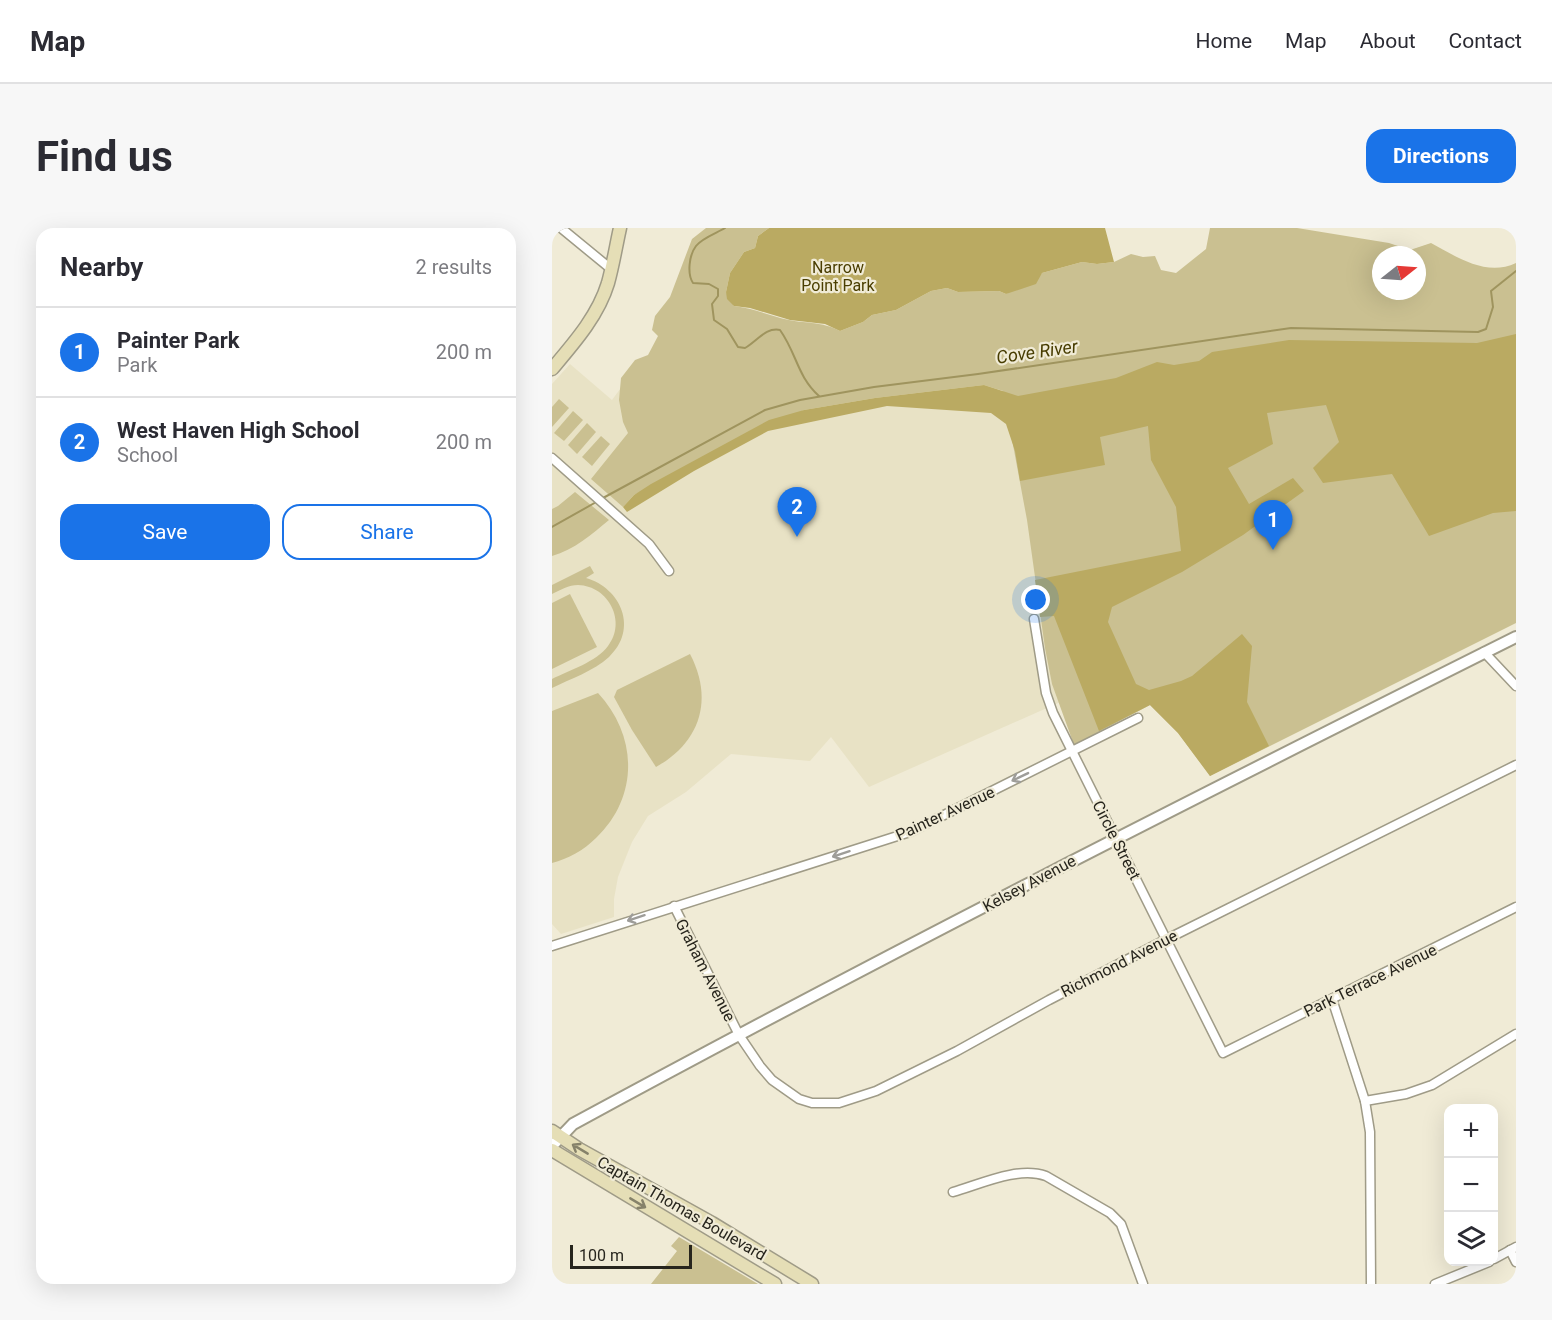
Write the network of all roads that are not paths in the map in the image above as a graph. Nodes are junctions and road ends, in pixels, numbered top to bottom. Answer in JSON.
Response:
{"nodes":[{"id":1,"x":561,"y":228,"type":"edge"},
{"id":2,"x":620,"y":228,"type":"edge"},
{"id":3,"x":611,"y":269,"type":"junction"},
{"id":4,"x":555,"y":360,"type":"edge"},
{"id":5,"x":552,"y":458,"type":"edge"},
{"id":6,"x":669,"y":571,"type":"dead end"},
{"id":7,"x":1034,"y":619,"type":"dead end"},
{"id":8,"x":1516,"y":637,"type":"edge"},
{"id":9,"x":1484,"y":652,"type":"junction"},
{"id":10,"x":1516,"y":686,"type":"edge"},
{"id":11,"x":1138,"y":718,"type":"dead end"},
{"id":12,"x":1072,"y":751,"type":"junction"},
{"id":13,"x":1516,"y":765,"type":"edge"},
{"id":14,"x":1116,"y":837,"type":"junction"},
{"id":15,"x":674,"y":906,"type":"junction"},
{"id":16,"x":1516,"y":907,"type":"edge"},
{"id":17,"x":1167,"y":939,"type":"junction"},
{"id":18,"x":552,"y":946,"type":"edge"},
{"id":19,"x":1332,"y":999,"type":"junction"},
{"id":20,"x":1516,"y":1034,"type":"edge"},
{"id":21,"x":739,"y":1035,"type":"junction"},
{"id":22,"x":1223,"y":1053,"type":"joint"},
{"id":23,"x":1365,"y":1101,"type":"junction"},
{"id":24,"x":554,"y":1141,"type":"edge"},
{"id":25,"x":953,"y":1192,"type":"dead end"},
{"id":26,"x":1513,"y":1249,"type":"edge"},
{"id":27,"x":1498,"y":1257,"type":"edge"},
{"id":28,"x":1516,"y":1262,"type":"edge"},
{"id":29,"x":1479,"y":1266,"type":"edge"},
{"id":30,"x":775,"y":1284,"type":"edge"},
{"id":31,"x":812,"y":1284,"type":"edge"},
{"id":32,"x":1143,"y":1284,"type":"edge"},
{"id":33,"x":1371,"y":1284,"type":"edge"},
{"id":34,"x":1435,"y":1284,"type":"edge"}],
"edges":[{"from":1,"to":3,"type":"street"},
{"from":2,"to":3,"type":"main road"},
{"from":3,"to":4,"type":"main road"},
{"from":5,"to":6,"type":"street"},
{"from":7,"to":12,"type":"street","name":"Circle Street"},
{"from":8,"to":9,"type":"street","name":"Kelsey Avenue"},
{"from":9,"to":10,"type":"street"},
{"from":9,"to":14,"type":"street","name":"Kelsey Avenue"},
{"from":11,"to":12,"type":"street","name":"Painter Avenue"},
{"from":12,"to":14,"type":"street","name":"Circle Street"},
{"from":12,"to":15,"type":"street","name":"Painter Avenue","one_way":true},
{"from":13,"to":17,"type":"street","name":"Richmond Avenue"},
{"from":14,"to":17,"type":"street","name":"Circle Street"},
{"from":14,"to":21,"type":"street","name":"Kelsey Avenue"},
{"from":15,"to":18,"type":"street","name":"Painter Avenue","one_way":true},
{"from":15,"to":21,"type":"street","name":"Graham Avenue"},
{"from":16,"to":19,"type":"street","name":"Park Terrace Avenue"},
{"from":17,"to":21,"type":"street","name":"Richmond Avenue"},
{"from":17,"to":22,"type":"street","name":"Circle Street"},
{"from":19,"to":22,"type":"street","name":"Park Terrace Avenue"},
{"from":19,"to":23,"type":"street"},
{"from":20,"to":23,"type":"street"},
{"from":21,"to":24,"type":"street","name":"Kelsey Avenue"},
{"from":23,"to":33,"type":"street"},
{"from":24,"to":30,"type":"main road","name":"Captain Thomas Boulevard","one_way":true},
{"from":31,"to":24,"type":"main road","name":"Captain Thomas Boulevard","one_way":true},
{"from":25,"to":32,"type":"street"},
{"from":26,"to":27,"type":"street"},
{"from":26,"to":28,"type":"street"},
{"from":29,"to":34,"type":"street"}]}
